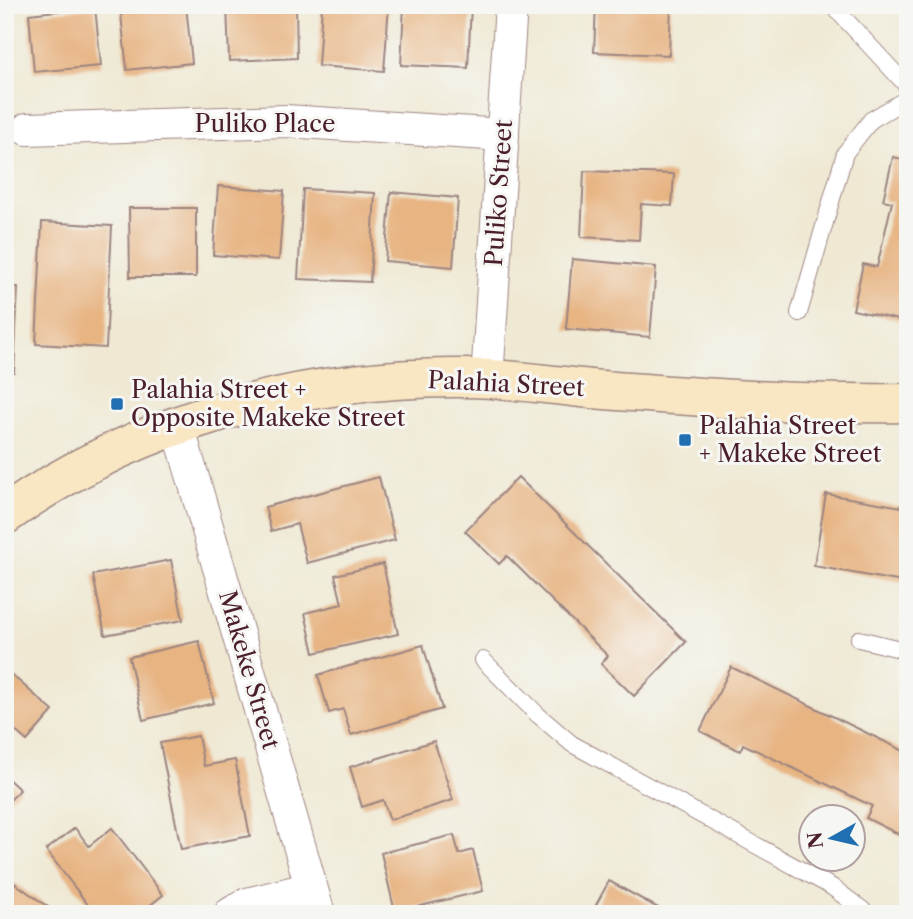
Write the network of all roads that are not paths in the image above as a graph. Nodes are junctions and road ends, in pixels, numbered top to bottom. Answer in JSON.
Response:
{"nodes":[{"id":1,"x":511,"y":5,"type":"edge"},
{"id":2,"x":832,"y":5,"type":"edge"},
{"id":3,"x":908,"y":87,"type":"edge"},
{"id":4,"x":908,"y":98,"type":"edge"},
{"id":5,"x":27,"y":129,"type":"dead end"},
{"id":6,"x":503,"y":135,"type":"junction"},
{"id":7,"x":799,"y":313,"type":"dead end"},
{"id":8,"x":487,"y":380,"type":"junction"},
{"id":9,"x":908,"y":404,"type":"edge"},
{"id":10,"x":178,"y":426,"type":"junction"},
{"id":11,"x":5,"y":516,"type":"edge"},
{"id":12,"x":859,"y":639,"type":"dead end"},
{"id":13,"x":908,"y":651,"type":"edge"},
{"id":14,"x":483,"y":660,"type":"dead end"},
{"id":15,"x":315,"y":901,"type":"edge"},
{"id":16,"x":230,"y":914,"type":"edge"},
{"id":17,"x":868,"y":914,"type":"edge"}],
"edges":[{"from":1,"to":6,"type":"street","name":"Puliko Street"},
{"from":2,"to":3,"type":"lane"},
{"from":4,"to":7,"type":"lane"},
{"from":5,"to":6,"type":"street","name":"Puliko Place"},
{"from":6,"to":8,"type":"street","name":"Puliko Street"},
{"from":8,"to":9,"type":"street","name":"Palahia Street"},
{"from":8,"to":10,"type":"street","name":"Palahia Street"},
{"from":10,"to":11,"type":"street","name":"Palahia Street"},
{"from":10,"to":15,"type":"street","name":"Makeke Street"},
{"from":12,"to":13,"type":"lane"},
{"from":14,"to":17,"type":"lane"},
{"from":15,"to":16,"type":"street"}]}
